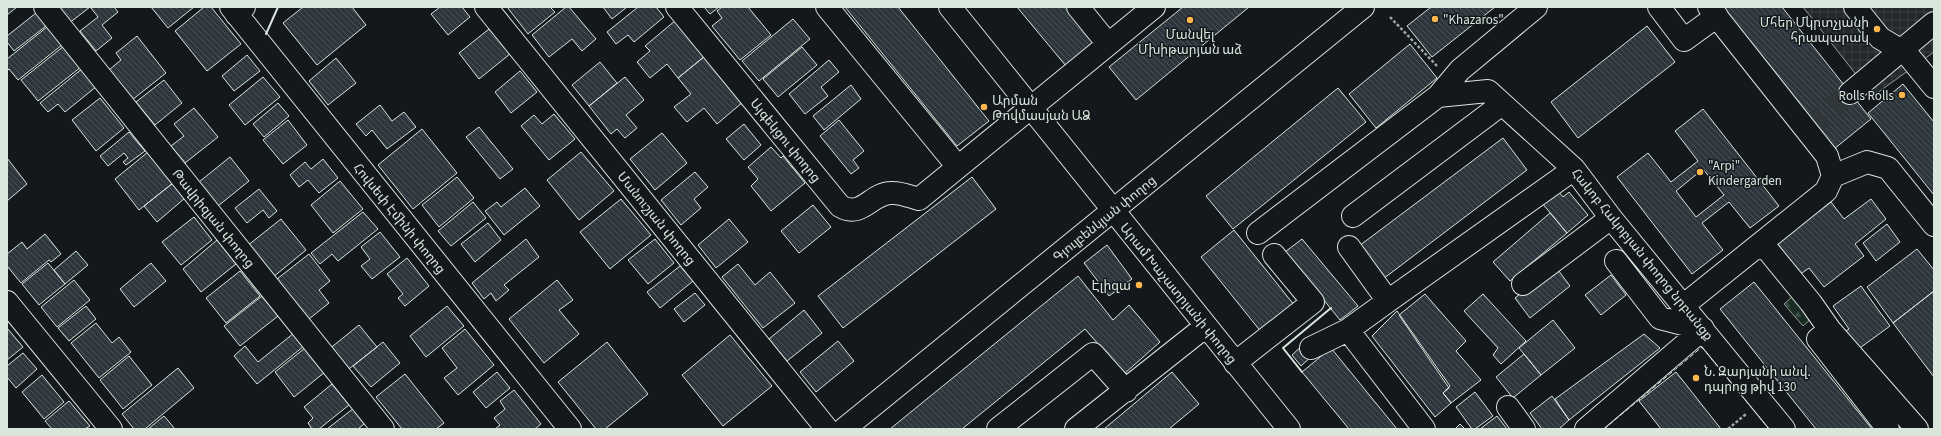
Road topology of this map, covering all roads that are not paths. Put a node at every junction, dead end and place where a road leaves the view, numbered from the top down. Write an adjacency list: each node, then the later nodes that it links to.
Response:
1 (45, 7): 47 (street, Թավրիզյան փողոց)
2 (486, 7): 49 (street, Մանուշյան փողոց)
3 (677, 7): 22 (street, Այգեկցու փողոց)
4 (827, 7): 22 (street)
5 (950, 7): 21 (street, Արամ Խաչատրյանի փողոց)
6 (1078, 7): 15 (street)
7 (1154, 7): 15 (street)
8 (1363, 7): 25 (street, Գյուլբենկյան փողոց)
9 (1536, 7): 19 (street)
10 (1659, 7): 13 (street)
11 (1856, 7): 16 (street)
12 (237, 9): 48 (street, Հովսեփ Էմինի փողոց)
13 (1713, 12): 24 (street)
14 (1934, 23): 16 (street)
15 (1108, 44): 21 (street)
16 (1900, 51): 17 (street); 18 (street)
17 (1934, 87)
18 (1850, 93)
19 (1438, 96): 20 (street); 29 (street)
20 (1495, 97): 23 (street, Հակոբ Հակոբյան փողոց նրբանցք); 26 (street)
21 (1031, 108): 22 (street); 25 (street, Արամ Խաչատրյանի փողոց)
22 (958, 167)
23 (1574, 169): 27 (street, Հակոբ Հակոբյան փողոց նրբանցք); 35 (street)
24 (1833, 176): 28 (street); 30 (street)
25 (1113, 211): 38 (street, Արամ Խաչատրյանի փողոց); 50 (street, Գյուլբենկյան փողոց)
26 (1353, 216)
27 (1611, 218): 34 (street); 37 (street, Հակոբ Հակոբյան փողոց նրբանցք)
28 (1934, 225)
29 (1258, 233)
30 (1762, 243): 37 (street); 41 (street)
31 (1349, 247): 35 (street)
32 (1274, 255): 43 (street)
33 (1616, 261): 39 (street)
34 (1523, 284)
35 (1388, 300): 40 (street)
36 (7, 302): 46 (street)
37 (1684, 305): 39 (street, Հակոբ Հակոբյան փողոց նրբանցք)
38 (1206, 326): 43 (street, Արամ Խաչատրյանի փողոց); 44 (street)
39 (1703, 329): 56 (street); 57 (street, Հակոբ Հակոբյան փողոց նրբանցք)
40 (1348, 330): 42 (street); 54 (street)
41 (1837, 330): 58 (street); 59 (street)
42 (1311, 348)
43 (1235, 362): 53 (street, Արամ Խաչատրյանի փողոց)
44 (1126, 391): 51 (street); 52 (street)
45 (1508, 408): 55 (street)
46 (111, 429)
47 (384, 429)
48 (570, 429)
49 (827, 429)
50 (844, 429)
51 (998, 429)
52 (1076, 429)
53 (1289, 429)
54 (1424, 429)
55 (1524, 429)
56 (1586, 429)
57 (1784, 429)
58 (1888, 429)
59 (1917, 429)

